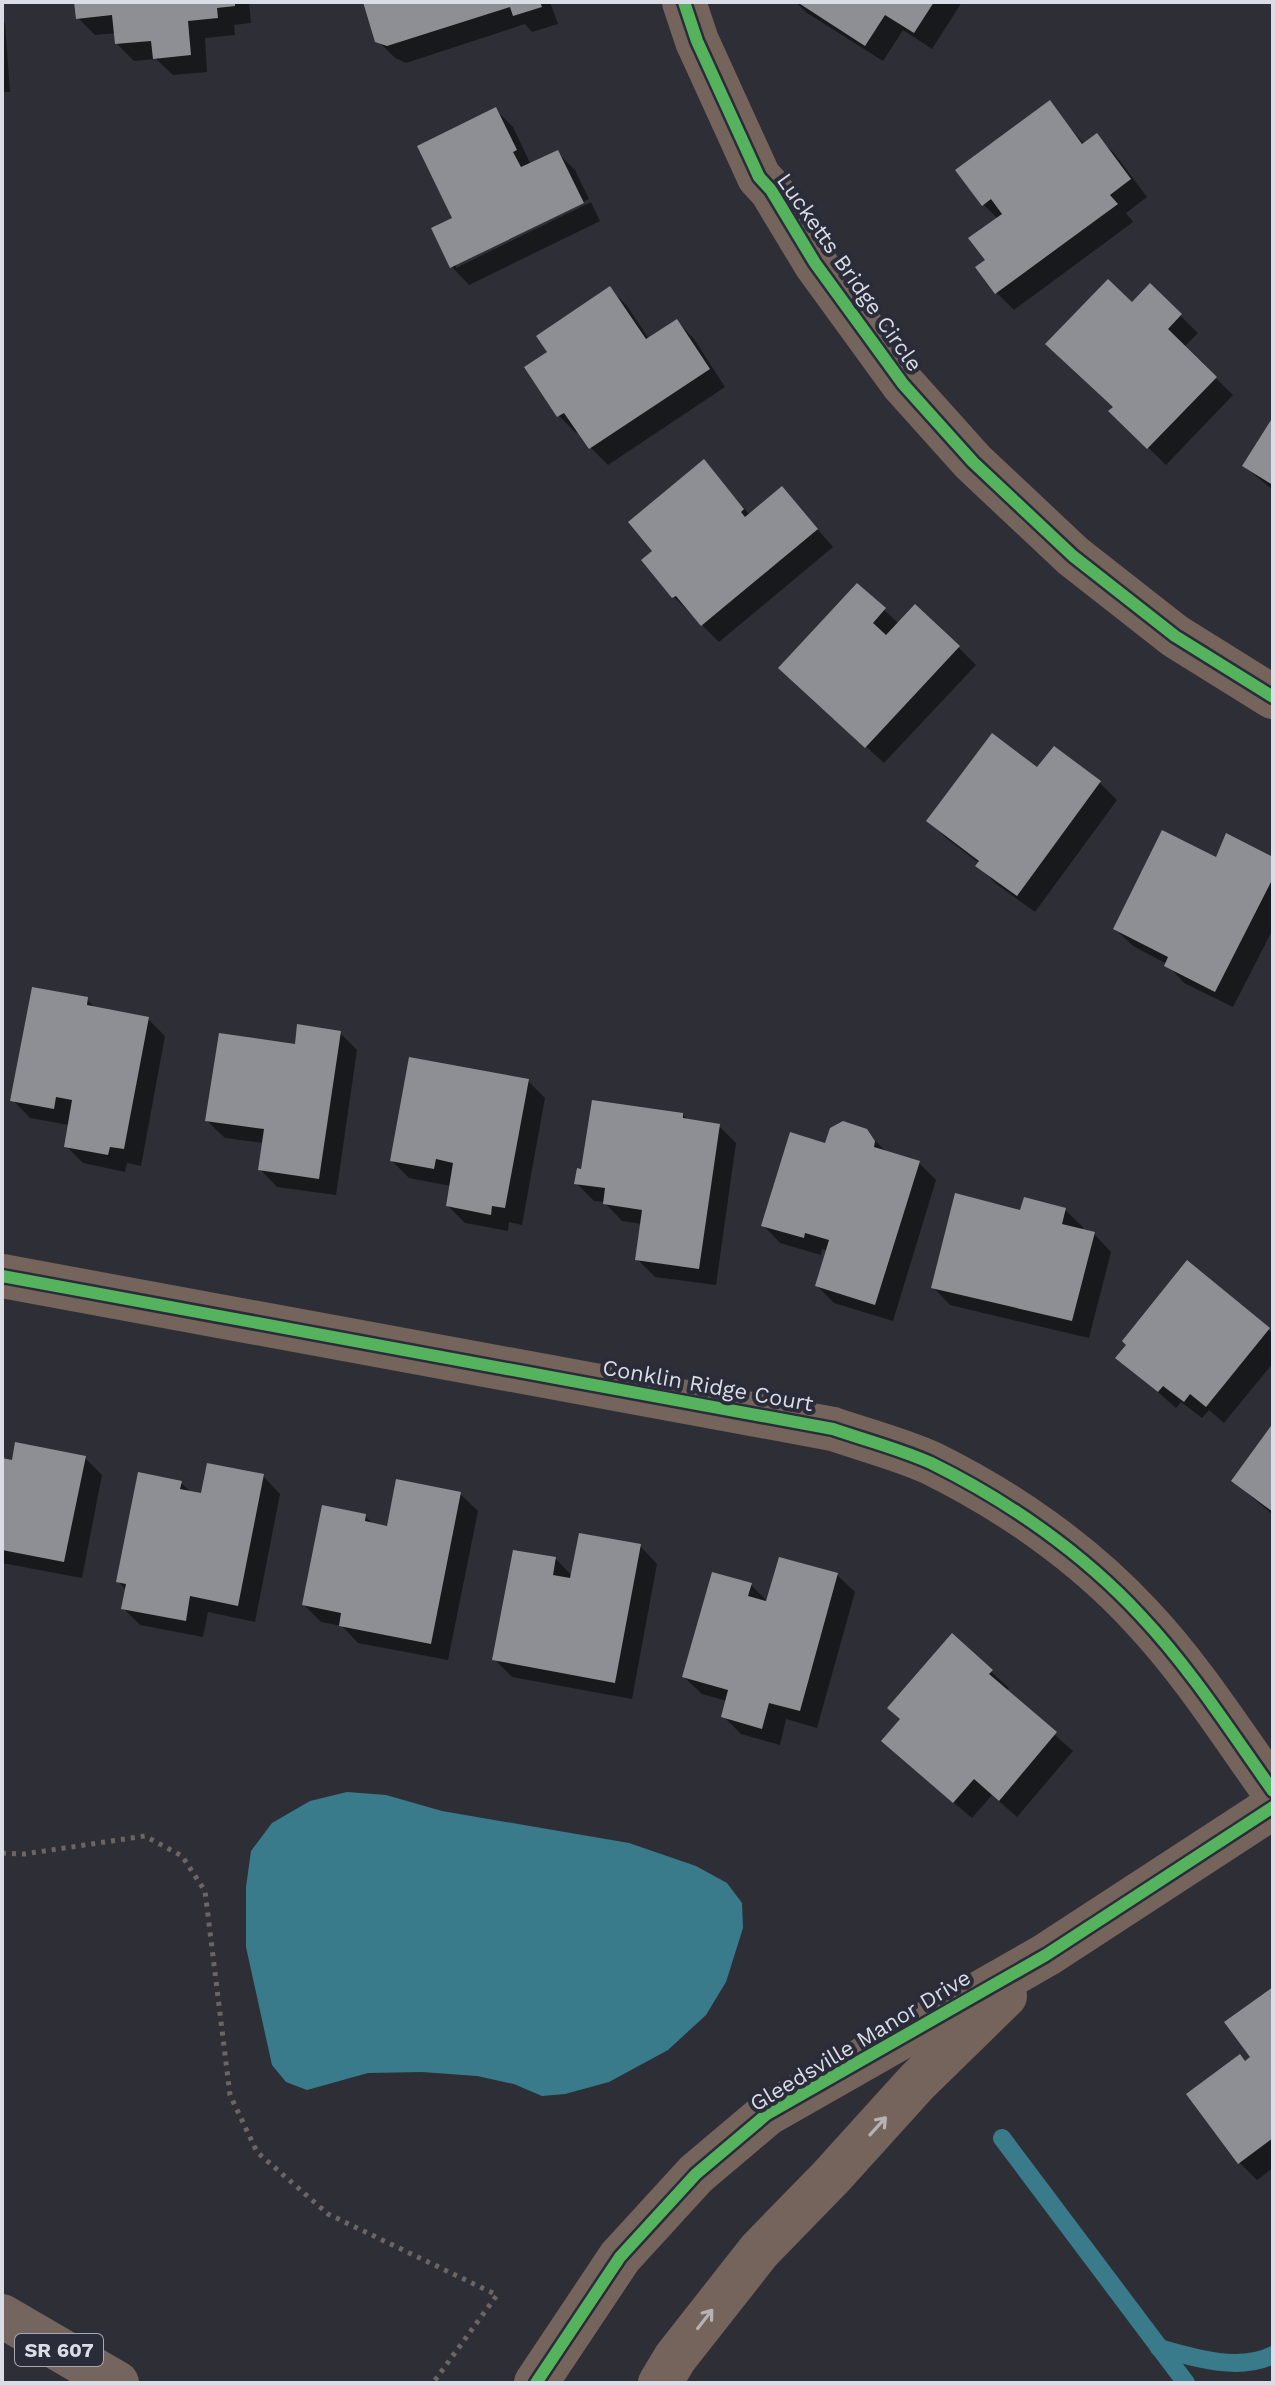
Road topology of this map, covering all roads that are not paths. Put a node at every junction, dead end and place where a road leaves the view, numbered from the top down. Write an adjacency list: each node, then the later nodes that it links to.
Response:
1 (684, 2): 2 (street, Lucketts Bridge Circle)
2 (1273, 697)
3 (2, 1276): 4 (street, Conklin Ridge Court)
4 (1273, 1791)
5 (1273, 1807): 6 (street, Gleedsville Manor Drive)
6 (1046, 1955): 9 (street, Gleedsville Manor Drive); 10 (street, Gleedsville Manor Drive, one-way to 6)
7 (2, 2316): 8 (main road, SR 607)
8 (117, 2383)
9 (536, 2383)
10 (660, 2383)

